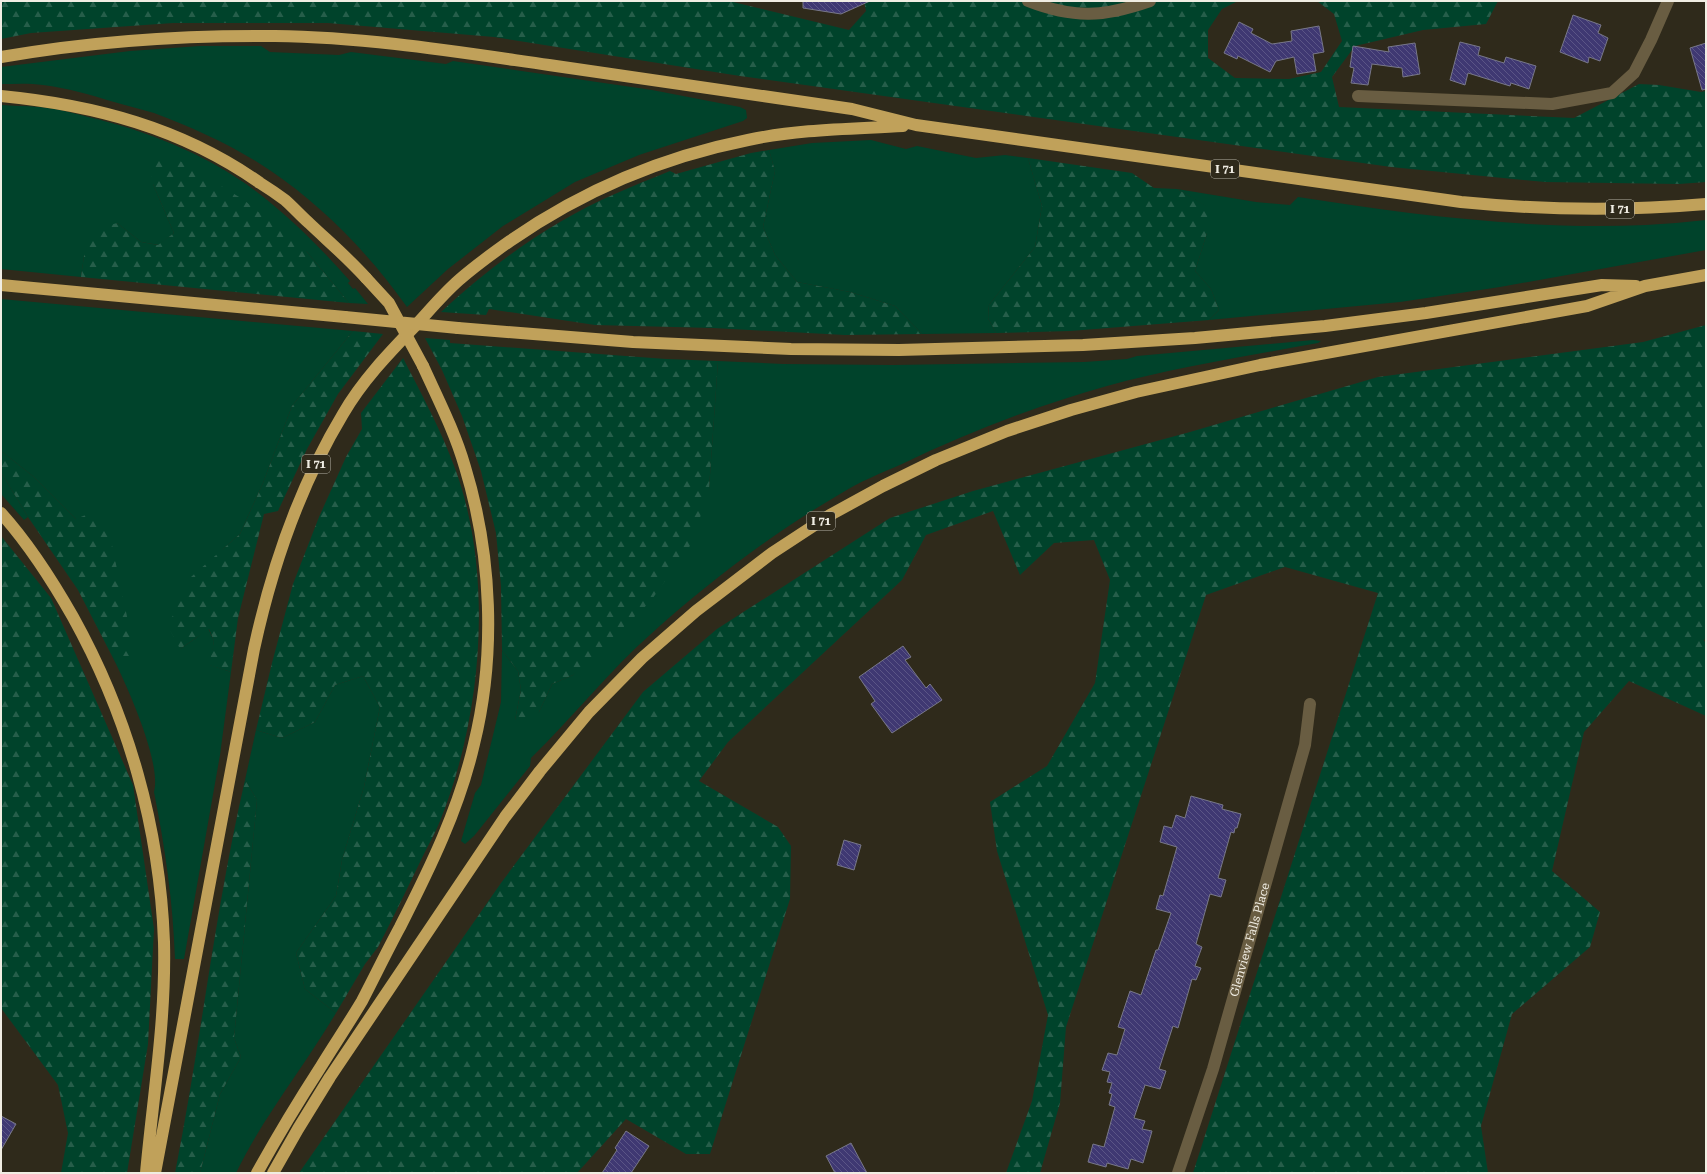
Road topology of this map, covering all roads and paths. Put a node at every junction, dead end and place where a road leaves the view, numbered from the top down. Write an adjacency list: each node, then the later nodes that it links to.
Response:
1 (1028, 1): 2 (street)
2 (1150, 1)
3 (1668, 1): 6 (street)
4 (1, 57): 7 (highway)
5 (1, 96): 16 (highway, bridge)
6 (1358, 96)
7 (916, 125): 8 (highway, I 71); 15 (highway, I 71)
8 (1706, 204)
9 (1706, 275): 11 (highway, I 71)
10 (1, 285): 11 (highway, bridge)
11 (1645, 286): 17 (highway, I 71)
12 (1, 513): 14 (highway)
13 (1310, 704): 18 (street, Glenview Falls Place)
14 (146, 1173)
15 (155, 1173)
16 (257, 1173)
17 (273, 1173)
18 (1178, 1173)

